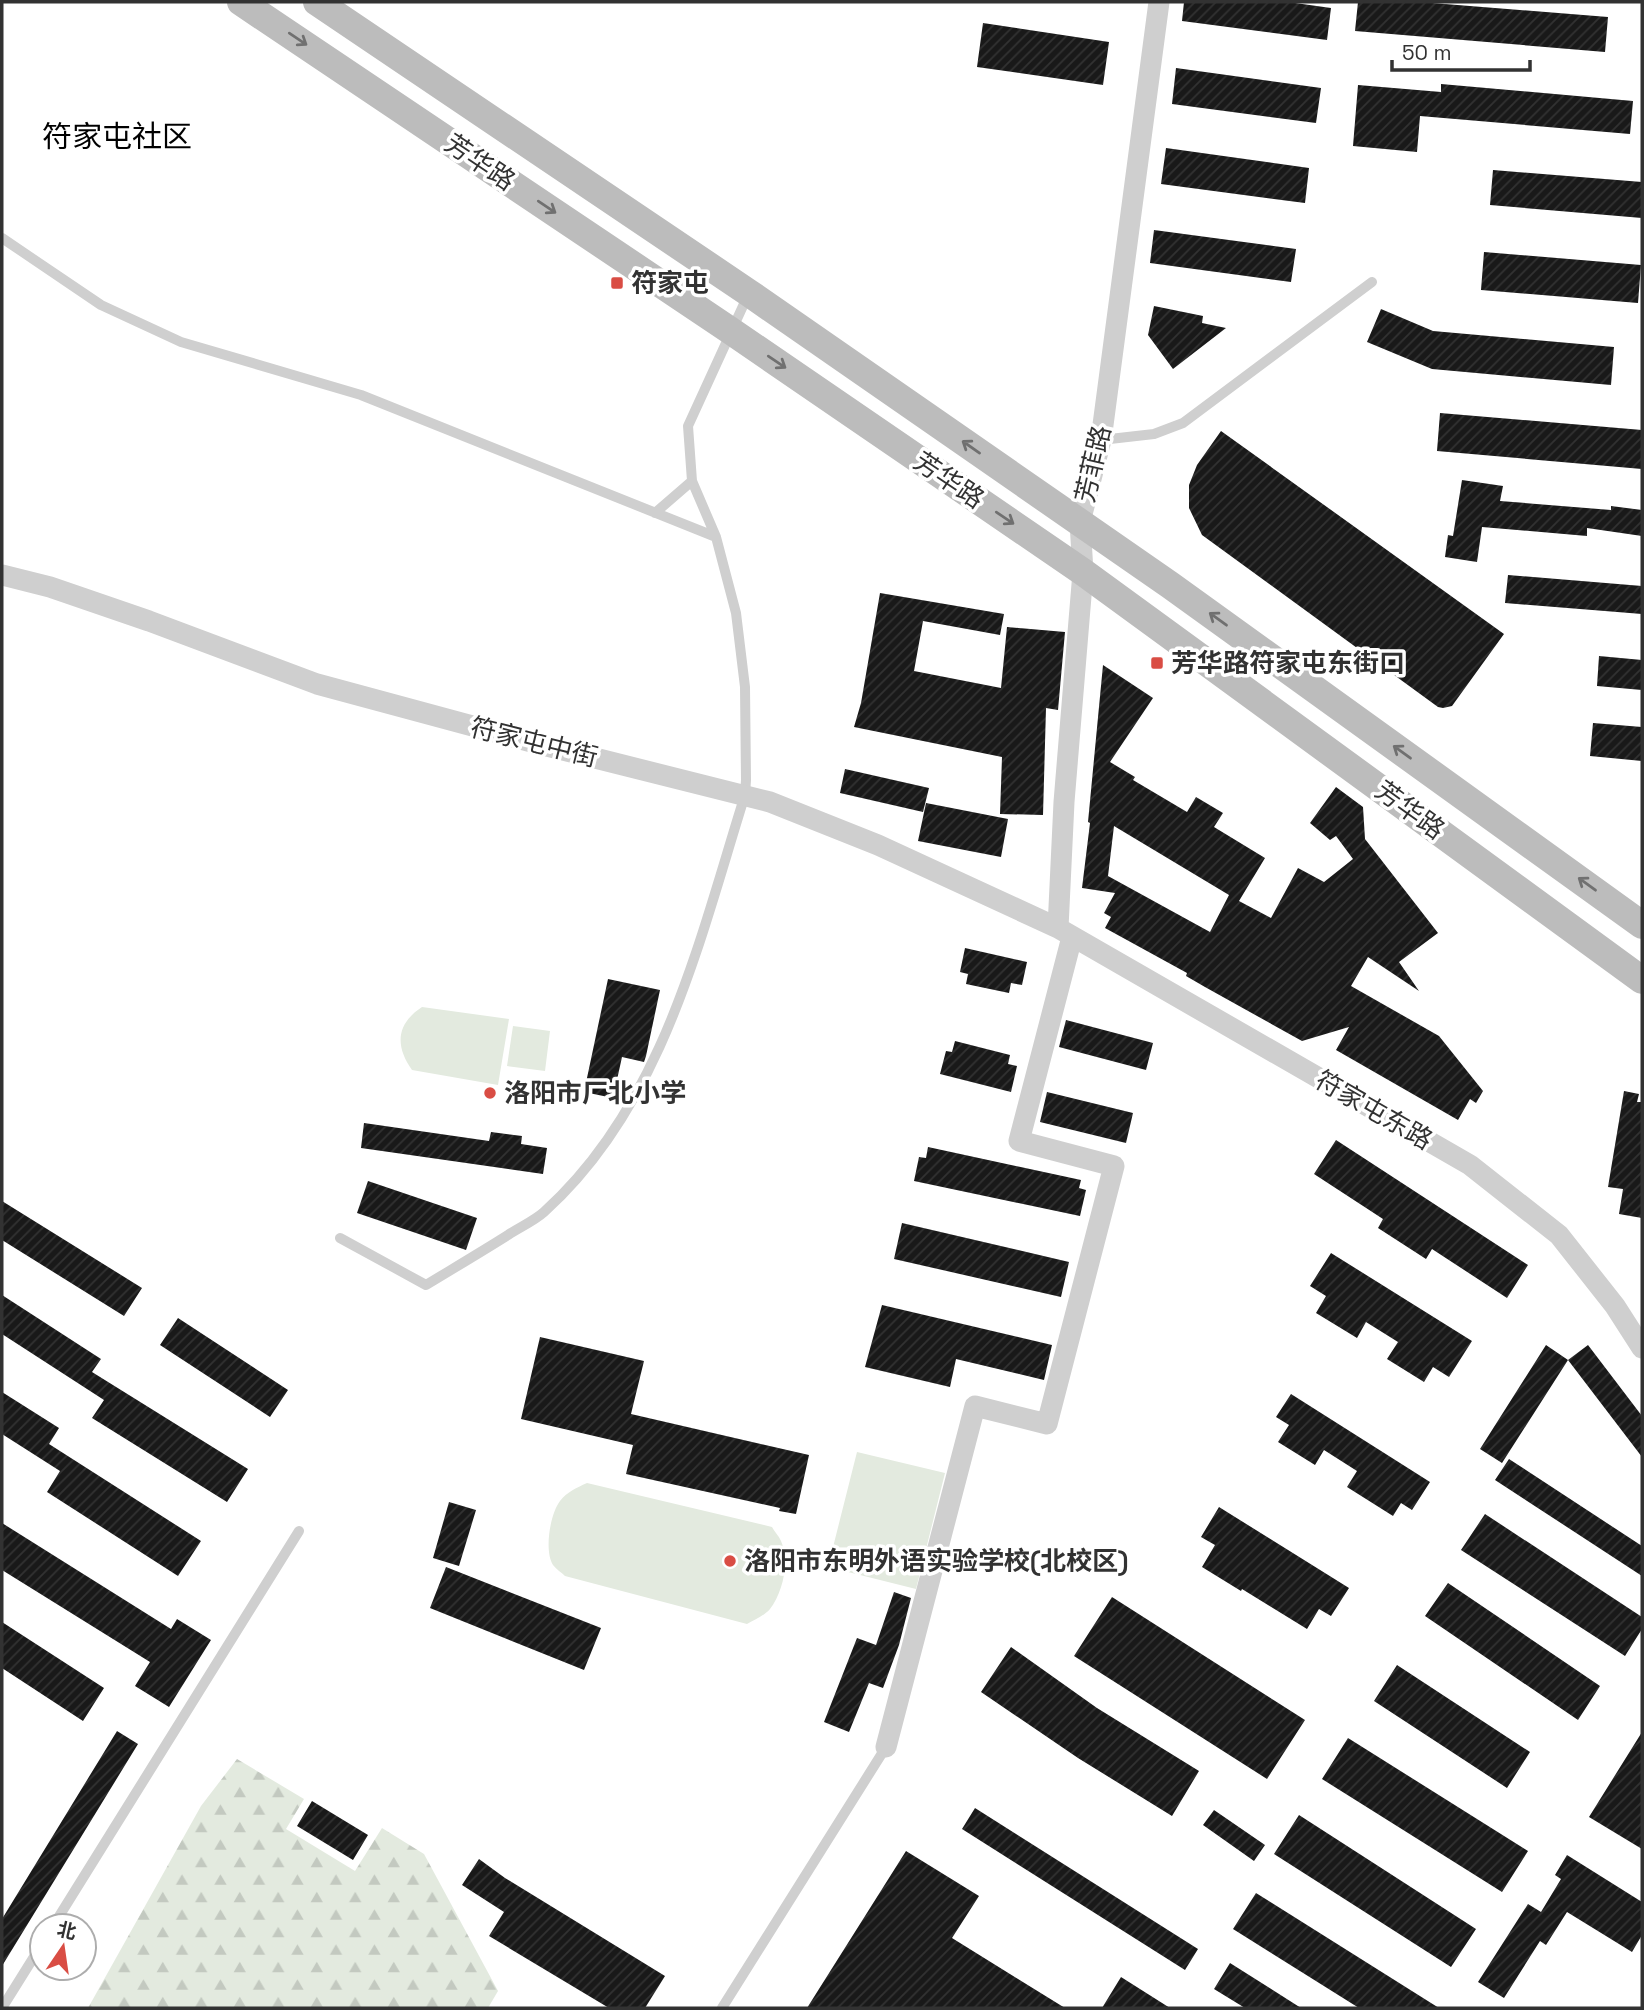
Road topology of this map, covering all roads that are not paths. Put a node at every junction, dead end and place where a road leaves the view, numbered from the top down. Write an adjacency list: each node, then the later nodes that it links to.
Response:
1 (241, 2): 7 (main road, 芳华路, one-way to 7)
2 (317, 2): 6 (main road, 芳华路)
3 (1159, 2): 8 (street, 芳菲路)
4 (2, 238): 10 (lane)
5 (1372, 282): 8 (lane)
6 (749, 293): 7 (lane); 11 (main road, 芳华路, one-way to 6)
7 (731, 331): 9 (lane); 13 (main road, 芳华路, one-way to 13)
8 (1101, 440): 11 (street, 芳菲路)
9 (692, 481): 10 (lane); 12 (lane)
10 (655, 513): 12 (lane)
11 (1080, 522): 13 (street, 芳菲路); 16 (main road, 芳华路, one-way to 11)
12 (716, 537): 15 (lane)
13 (1083, 572): 17 (street, 芳菲路); 18 (main road, 芳华路)
14 (2, 575): 15 (street, 符家屯中街)
15 (745, 795): 17 (street, 符家屯中街); 19 (lane)
16 (1642, 925)
17 (1065, 932): 20 (street, 符家屯东路); 22 (street, 芳菲路)
18 (1642, 980)
19 (340, 1238)
20 (1642, 1348)
21 (299, 1531): 23 (lane)
22 (886, 1747): 26 (lane)
23 (62, 1912)
24 (28, 1966): 25 (lane)
25 (2, 2008)
26 (722, 2008)

